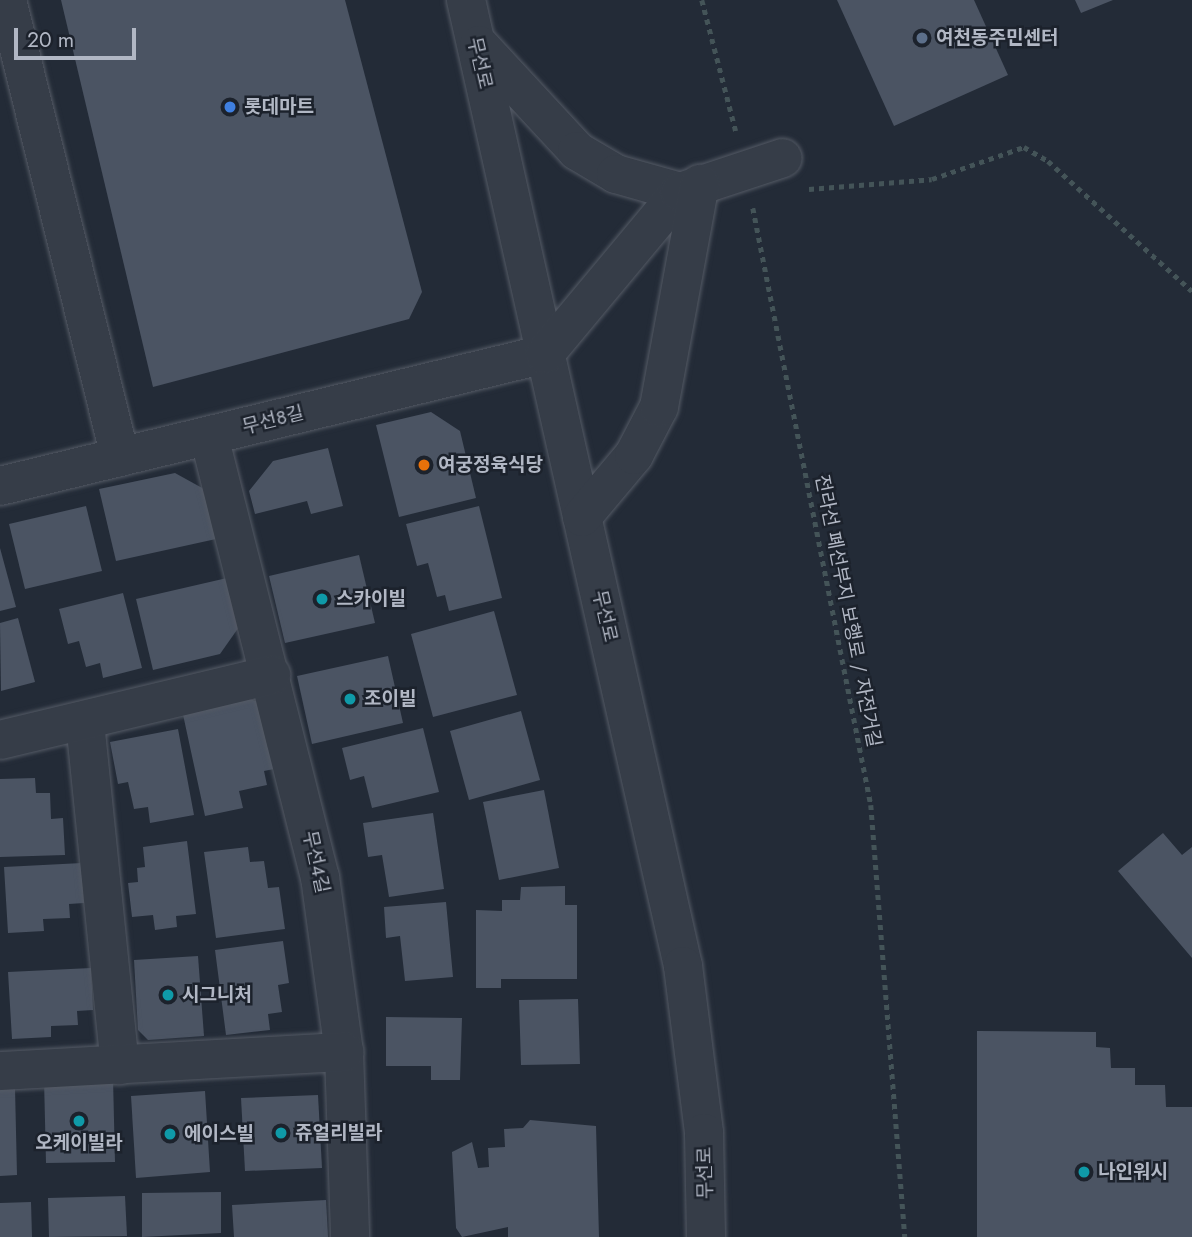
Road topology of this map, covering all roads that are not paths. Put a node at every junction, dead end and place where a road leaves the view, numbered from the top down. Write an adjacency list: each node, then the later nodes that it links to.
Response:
1 (7, 0): 4 (street)
2 (466, 0): 3 (street, 무선로)
3 (475, 40): 6 (street); 7 (street, 무선로)
4 (15, 90): 9 (street)
5 (783, 158): 6 (street)
6 (690, 188): 7 (street); 11 (street)
7 (545, 354): 8 (street, 무선8길); 11 (street, 무선로)
8 (209, 436): 9 (street, 무선8길); 12 (street, 무선4길)
9 (120, 457): 10 (street, 무선8길)
10 (0, 486)
11 (582, 517): 19 (street, 무선로)
12 (271, 675): 13 (street); 15 (street, 무선4길)
13 (85, 722): 14 (street); 16 (street)
14 (0, 740)
15 (344, 1052): 16 (street); 18 (street, 무선4길)
16 (120, 1065): 17 (street)
17 (0, 1071)
18 (350, 1237)
19 (706, 1237)

